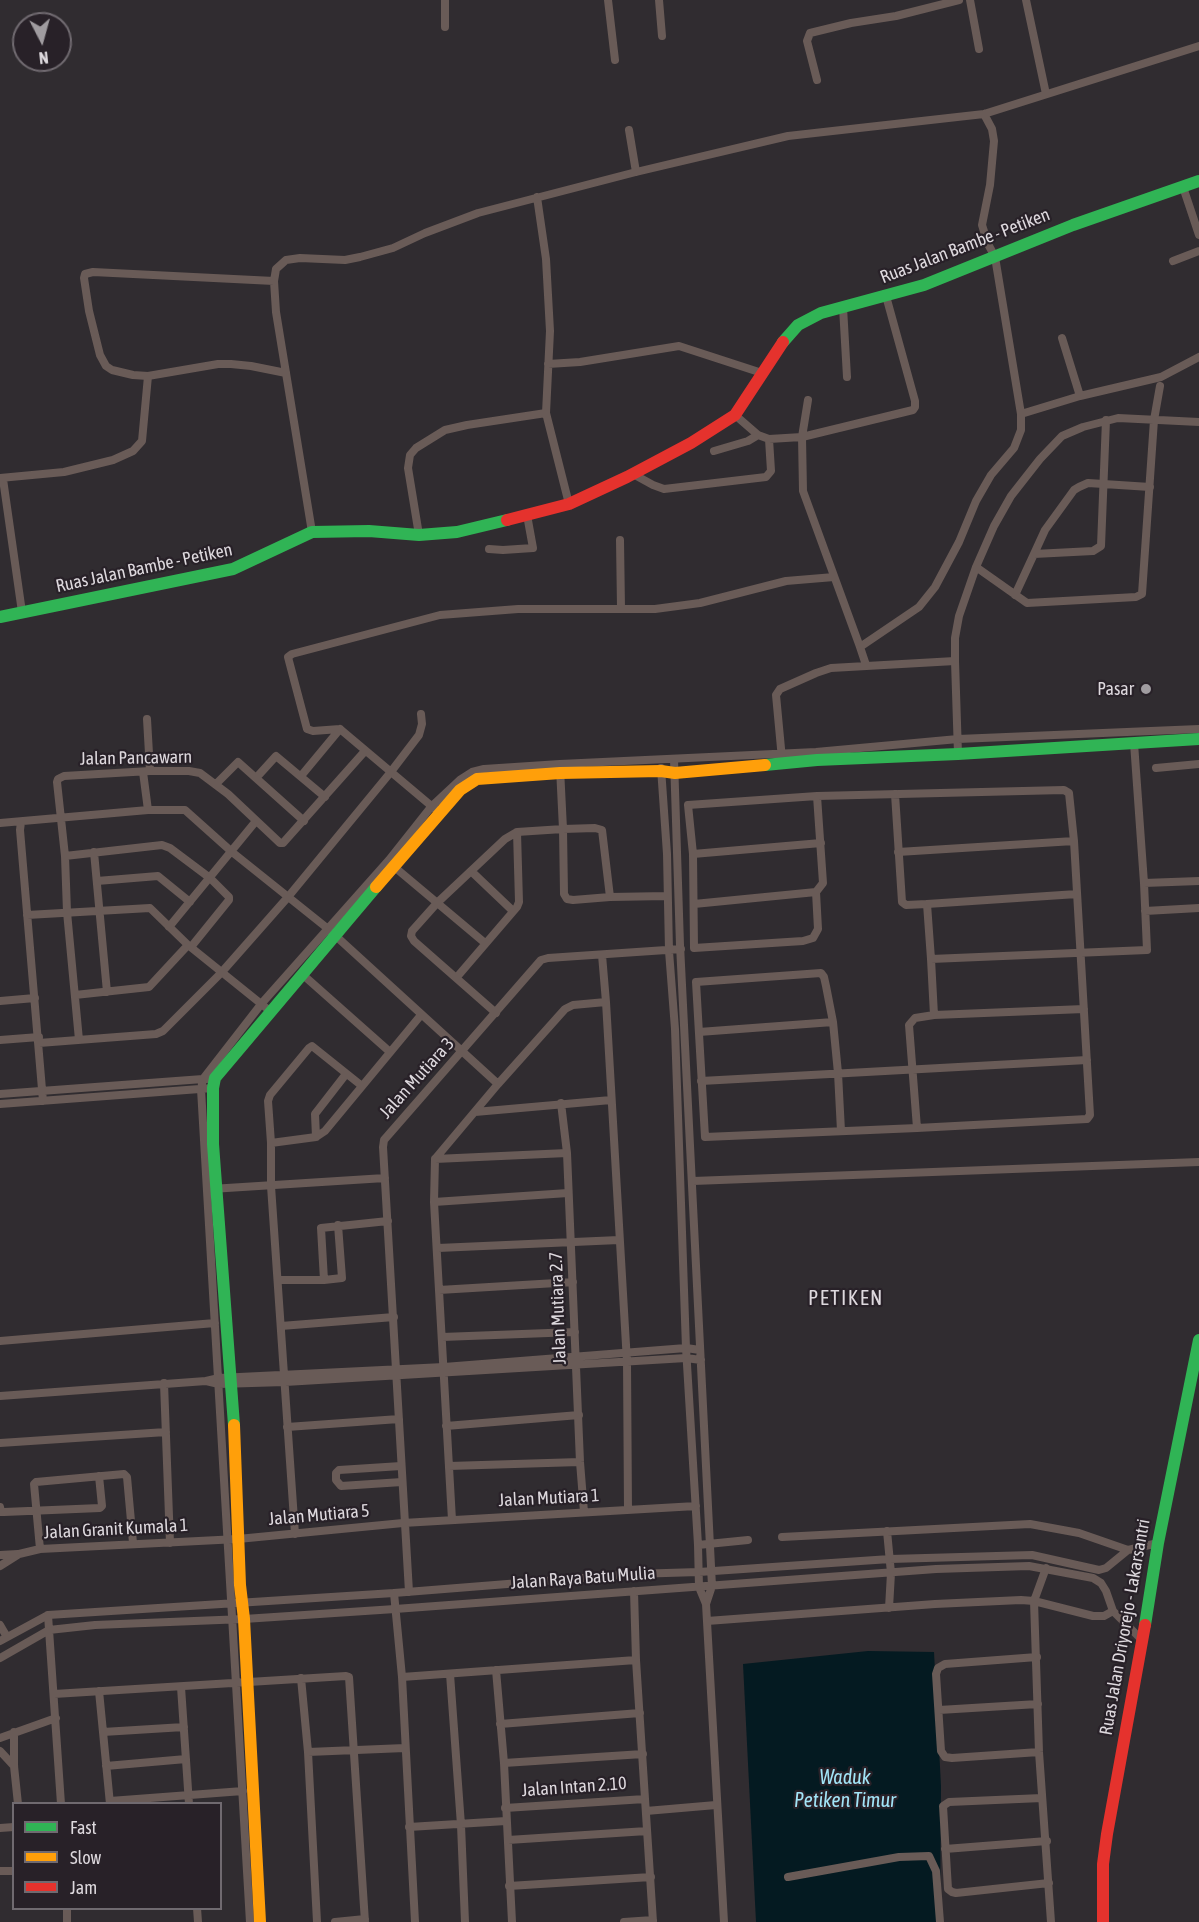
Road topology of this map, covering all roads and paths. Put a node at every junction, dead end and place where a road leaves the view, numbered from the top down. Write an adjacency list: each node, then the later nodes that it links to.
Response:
1 (445, 0): 7 (street)
2 (608, 0): 11 (street)
3 (659, 0): 8 (street)
4 (959, 0): 12 (street)
5 (970, 0): 10 (street)
6 (1026, 0): 13 (street)
7 (445, 27)
8 (662, 36)
9 (1199, 46): 13 (street)
10 (979, 49)
11 (615, 60)
12 (817, 80)
13 (1046, 94): 14 (street)
14 (984, 114): 16 (street); 22 (street)
15 (629, 130): 16 (street)
16 (636, 172): 19 (street)
17 (1199, 182): 18 (street, Ruas Jalan Bambe - Petiken)
18 (1183, 187): 20 (street); 22 (street, Ruas Jalan Bambe - Petiken)
19 (537, 197): 24 (street); 29 (street)
20 (1199, 234)
21 (1199, 251): 23 (street)
22 (995, 257): 25 (street, Ruas Jalan Bambe - Petiken); 38 (street)
23 (1173, 261)
24 (274, 281): 30 (street); 32 (street)
25 (886, 296): 26 (street, Ruas Jalan Bambe - Petiken); 44 (street)
26 (843, 307): 31 (street, Ruas Jalan Bambe - Petiken); 33 (street)
27 (1062, 338): 35 (street)
28 (1199, 357): 35 (street)
29 (548, 364): 31 (street); 37 (street)
30 (286, 373): 32 (street); 53 (street)
31 (762, 373): 39 (street, Ruas Jalan Bambe - Petiken)
32 (148, 376): 48 (street)
33 (847, 377)
34 (1160, 386): 41 (street)
35 (1080, 396): 38 (street)
36 (808, 400): 44 (street)
37 (546, 413): 51 (street); 54 (street)
38 (1021, 414): 64 (street)
39 (735, 415): 43 (street); 47 (street, Ruas Jalan Bambe - Petiken)
40 (1106, 420): 41 (street); 49 (street); 58 (street)
41 (1154, 420): 42 (street); 50 (street)
42 (1199, 422)
43 (758, 435): 45 (street); 46 (street)
44 (802, 437): 45 (street); 59 (street)
45 (769, 439): 47 (street)
46 (714, 451)
47 (633, 474): 51 (street, Ruas Jalan Bambe - Petiken)
48 (1, 479): 62 (street)
49 (1104, 484): 50 (street); 57 (street); 57 (street)
50 (1150, 487): 60 (street)
51 (569, 504): 52 (street, Ruas Jalan Bambe - Petiken)
52 (528, 515): 54 (street, Ruas Jalan Bambe - Petiken); 56 (street)
53 (312, 532): 54 (street, Ruas Jalan Bambe - Petiken); 62 (street, Ruas Jalan Bambe - Petiken)
54 (419, 535)
55 (620, 540): 61 (street)
56 (489, 549)
57 (1034, 554): 60 (street)
58 (976, 567): 60 (street); 65 (street)
59 (834, 577): 61 (street); 64 (street)
60 (1015, 595)
61 (621, 608): 69 (street)
62 (22, 612): 63 (street, Ruas Jalan Bambe - Petiken)
63 (0, 617)
64 (860, 647): 66 (street)
65 (955, 661): 66 (street); 71 (street)
66 (866, 665): 77 (street)
67 (421, 714): 84 (street)
68 (147, 719): 83 (street)
69 (340, 729): 74 (street); 86 (street)
70 (1199, 729): 71 (street)
71 (958, 739): 75 (street); 76 (street)
72 (1199, 739): 73 (street)
73 (1134, 743): 75 (street); 113 (street)
74 (365, 751): 84 (street); 91 (street, Jalan Pancawarn)
75 (958, 754): 76 (street)
76 (817, 756): 77 (street)
77 (782, 758): 78 (street); 85 (street)
78 (674, 759): 80 (street); 85 (street)
79 (1199, 764): 81 (street)
80 (661, 765): 82 (street); 85 (street); 116 (street)
81 (1156, 768)
82 (560, 769): 93 (street); 99 (street)
83 (147, 771): 88 (street, Jalan Pancawarn); 92 (street); 94 (street, Jalan Pancawarn)
84 (390, 773): 93 (street); 117 (street)
85 (675, 773): 133 (street)
86 (301, 776): 87 (street); 91 (street)
87 (255, 778): 88 (street); 96 (street)
88 (216, 784): 95 (street, Jalan Pancawarn)
89 (895, 794): 90 (street); 101 (street); 105 (street)
90 (817, 796): 102 (street); 106 (street)
91 (325, 797): 96 (street, Jalan Pancawarn)
92 (148, 810): 94 (street); 104 (street)
93 (436, 810): 108 (street)
94 (61, 817): 97 (street); 107 (street)
95 (256, 821): 96 (street, Jalan Pancawarn); 104 (street)
96 (304, 821)
97 (21, 822): 98 (street); 128 (street)
98 (0, 823)
99 (563, 829): 100 (street); 118 (street); 118 (street)
100 (517, 832): 109 (street); 125 (street)
101 (1074, 841): 105 (street); 115 (street)
102 (821, 843): 106 (street); 114 (street)
103 (94, 852): 107 (street); 110 (street); 111 (street)
104 (232, 852): 110 (street); 117 (street)
105 (898, 852): 122 (street)
106 (693, 854): 121 (street)
107 (65, 856): 127 (street)
108 (392, 864): 120 (street); 130 (street)
109 (471, 871): 120 (street); 125 (street)
110 (210, 878): 119 (street); 132 (street)
111 (96, 880): 119 (street); 124 (street)
112 (1199, 881): 113 (street)
113 (1144, 883): 126 (street)
114 (816, 892): 121 (street); 121 (street)
115 (1077, 894): 122 (street); 135 (street)
116 (667, 896): 118 (street); 134 (street)
117 (288, 897): 130 (street); 138 (street)
118 (610, 897)
119 (190, 902): 129 (street)
120 (437, 903): 131 (street); 140 (street)
121 (693, 904)
122 (927, 904): 137 (street)
123 (1199, 908): 126 (street)
124 (99, 910): 127 (street); 129 (street); 141 (street)
125 (513, 911): 131 (street)
126 (1145, 911): 135 (street)
127 (66, 912): 128 (street); 142 (street)
128 (27, 915): 143 (street)
129 (169, 927): 132 (street)
130 (331, 931): 139 (street); 146 (street); 149 (street)
131 (485, 944): 140 (street)
132 (189, 946): 138 (street); 141 (street)
133 (681, 949): 134 (street, Jalan Mutiara 3); 181 (street)
134 (669, 951): 136 (street, Jalan Mutiara 3); 203 (street)
135 (1081, 954): 137 (street); 147 (street)
136 (602, 955): 145 (street); 148 (street, Jalan Mutiara 3)
137 (931, 959): 150 (street)
138 (221, 973): 146 (street); 155 (street)
139 (302, 974): 146 (street); 156 (street)
140 (456, 977): 148 (street)
141 (107, 992): 142 (street)
142 (75, 995): 155 (street)
143 (35, 998): 144 (street); 154 (street)
144 (0, 1001)
145 (606, 1002): 164 (street); 168 (street)
146 (266, 1007): 163 (street)
147 (1084, 1009): 150 (street); 158 (street)
148 (496, 1013): 157 (street, Jalan Mutiara 3)
149 (421, 1015): 156 (street); 157 (street)
150 (934, 1015): 159 (street)
151 (833, 1022): 152 (street); 152 (street); 160 (street)
152 (699, 1032): 162 (street)
153 (0, 1040): 154 (street)
154 (39, 1040): 155 (street); 166 (street)
155 (79, 1040)
156 (390, 1052): 165 (street)
157 (463, 1052): 164 (street); 180 (street, Jalan Mutiara 3)
158 (1087, 1060): 159 (street); 173 (street)
159 (914, 1069): 160 (street); 173 (street)
160 (838, 1073): 162 (street); 174 (street)
161 (346, 1074): 165 (street); 175 (street); 176 (street)
162 (701, 1081): 174 (street)
163 (208, 1084): 166 (street); 169 (street); 183 (street)
164 (498, 1084): 172 (street)
165 (362, 1086): 175 (street)
166 (42, 1090): 167 (street); 169 (street)
167 (0, 1094)
168 (611, 1100): 170 (street); 188 (street)
169 (43, 1101): 171 (street)
170 (561, 1103): 172 (street); 177 (street, Jalan Mutiara 2.7)
171 (0, 1104)
172 (475, 1112): 178 (street)
173 (917, 1128): 174 (street)
174 (841, 1131)
175 (316, 1137): 176 (street)
176 (271, 1143): 182 (street)
177 (567, 1154): 178 (street); 184 (street, Jalan Mutiara 2.7)
178 (435, 1159): 185 (street)
179 (1199, 1162): 181 (street)
180 (385, 1178): 182 (street); 186 (street, Jalan Mutiara 3)
181 (693, 1181): 202 (street)
182 (271, 1186): 183 (street); 191 (street)
183 (212, 1189): 196 (street); 210 (street)
184 (568, 1193): 185 (street); 189 (street, Jalan Mutiara 2.7)
185 (434, 1202): 190 (street)
186 (388, 1221): 187 (street); 195 (street, Jalan Mutiara 3)
187 (338, 1225): 192 (street); 192 (street)
188 (619, 1240): 189 (street); 204 (street)
189 (572, 1242): 190 (street); 193 (street, Jalan Mutiara 2.7)
190 (438, 1248): 194 (street)
191 (278, 1280): 192 (street); 197 (street)
192 (324, 1280)
193 (573, 1282): 194 (street); 198 (street, Jalan Mutiara 2.7)
194 (440, 1290): 199 (street)
195 (394, 1317): 197 (street); 208 (street, Jalan Mutiara 3)
196 (215, 1323): 201 (street); 210 (street)
197 (281, 1326): 209 (street)
198 (575, 1332): 199 (street); 205 (street, Jalan Mutiara 2.7)
199 (442, 1337): 207 (street)
200 (1199, 1340): 238 (street, Ruas Jalan Driyorejo - Lakarsantri)
201 (0, 1341)
202 (700, 1350): 203 (street); 206 (street)
203 (686, 1353): 204 (street); 206 (street); 224 (street)
204 (627, 1357): 205 (street); 226 (street)
205 (577, 1360): 207 (street); 213 (street, Jalan Mutiara 2.7)
206 (701, 1360): 239 (street)
207 (444, 1370): 208 (street); 215 (street)
208 (396, 1372): 209 (street); 214 (street, Jalan Mutiara 3)
209 (285, 1379): 210 (street); 216 (street)
210 (225, 1381): 211 (street); 234 (street)
211 (164, 1383): 212 (street); 217 (street)
212 (0, 1396)
213 (579, 1415): 215 (street); 219 (street, Jalan Mutiara 2.7)
214 (399, 1419): 216 (street); 220 (street, Jalan Mutiara 3)
215 (446, 1426): 221 (street)
216 (287, 1427): 232 (street)
217 (166, 1432): 218 (street); 237 (street)
218 (0, 1443)
219 (580, 1462): 221 (street); 228 (street, Jalan Mutiara 2.7)
220 (401, 1466): 223 (street, Jalan Mutiara 3); 223 (street)
221 (449, 1466): 229 (street)
222 (99, 1476): 227 (street); 227 (street); 236 (street)
223 (402, 1482): 230 (street, Jalan Mutiara 3)
224 (696, 1506): 226 (street, Jalan Mutiara 1); 240 (street)
225 (0, 1507): 227 (street)
226 (628, 1510): 228 (street, Jalan Mutiara 1)
227 (37, 1511): 241 (street)
228 (584, 1512): 229 (street, Jalan Mutiara 1)
229 (452, 1520): 230 (street, Jalan Mutiara 1)
230 (403, 1523): 232 (street, Jalan Mutiara 5); 254 (street, Jalan Mutiara 3)
231 (887, 1531): 233 (street); 242 (street); 245 (street)
232 (295, 1534): 234 (street, Jalan Mutiara 5)
233 (782, 1537)
234 (232, 1539): 237 (street, Jalan Granit Kumala 1); 257 (street)
235 (748, 1540): 239 (street)
236 (133, 1543): 237 (street, Jalan Granit Kumala 1); 241 (street, Jalan Granit Kumala 1)
237 (170, 1543)
238 (1158, 1543): 242 (street); 268 (street, Ruas Jalan Driyorejo - Lakarsantri)
239 (710, 1544): 240 (street); 248 (street)
240 (698, 1545): 249 (street)
241 (40, 1549): 243 (street, Jalan Granit Kumala 1)
242 (1128, 1550): 245 (street)
243 (19, 1554): 244 (street); 246 (street, Jalan Granit Kumala 1)
244 (0, 1555)
245 (890, 1558): 248 (street); 250 (street)
246 (0, 1566)
247 (1046, 1568): 250 (street, Jalan Raya Batu Mulia); 256 (street); 261 (street, Jalan Raya Batu Mulia)
248 (712, 1571): 249 (street); 251 (street)
249 (699, 1572): 252 (street); 254 (street)
250 (891, 1573): 251 (street, Jalan Raya Batu Mulia); 259 (street)
251 (712, 1586): 252 (street, Jalan Raya Batu Mulia); 258 (street)
252 (699, 1587): 253 (street, Jalan Raya Batu Mulia); 258 (street)
253 (634, 1591): 260 (street, Jalan Raya Batu Mulia); 271 (street)
254 (409, 1592): 255 (street)
255 (394, 1593): 257 (street); 260 (street)
256 (1034, 1601): 259 (street); 261 (street); 269 (street)
257 (236, 1602): 262 (street); 263 (street)
258 (706, 1604): 264 (street)
259 (889, 1608): 264 (street)
260 (395, 1609): 263 (street, Jalan Raya Batu Mulia); 274 (street)
261 (1113, 1611): 268 (street, Jalan Raya Batu Mulia)
262 (48, 1616): 266 (street); 267 (street)
263 (238, 1619): 266 (street, Jalan Raya Batu Mulia); 276 (street)
264 (707, 1621): 306 (street)
265 (0, 1625): 267 (street)
266 (49, 1630): 270 (street, Jalan Raya Batu Mulia); 279 (street)
267 (4, 1639)
268 (1143, 1641): 333 (street, Ruas Jalan Driyorejo - Lakarsantri)
269 (1037, 1657): 280 (street); 281 (street)
270 (0, 1658)
271 (636, 1660): 272 (street); 282 (street)
272 (496, 1670): 273 (street); 284 (street)
273 (450, 1674): 274 (street); 310 (street)
274 (402, 1677): 289 (street)
275 (300, 1678): 276 (street); 290 (street); 292 (street)
276 (241, 1682): 277 (street); 299 (street); 323 (street)
277 (181, 1687): 278 (street); 285 (street)
278 (99, 1691): 279 (street); 287 (street)
279 (54, 1694): 283 (street)
280 (1038, 1704): 281 (street); 293 (street)
281 (939, 1710): 293 (street)
282 (640, 1713): 284 (street); 294 (street)
283 (56, 1718): 286 (street); 304 (street)
284 (500, 1724): 296 (street)
285 (184, 1727): 287 (street); 295 (street)
286 (14, 1732): 288 (street); 297 (street)
287 (103, 1732): 298 (street)
288 (0, 1738)
289 (405, 1748): 290 (street); 311 (street)
290 (355, 1750): 292 (street); 320 (street)
291 (0, 1751): 297 (street)
292 (308, 1752): 324 (street)
293 (1039, 1752): 300 (street)
294 (643, 1754): 296 (street); 302 (street)
295 (186, 1760): 298 (street); 301 (street)
296 (504, 1763): 307 (street)
297 (14, 1766): 303 (street)
298 (106, 1766): 305 (street)
299 (243, 1791): 301 (street); 322 (street)
300 (1042, 1798): 314 (street); 315 (street)
301 (189, 1799): 305 (street)
302 (645, 1799): 307 (street, Jalan Intan 2.10); 308 (street)
303 (18, 1802)
304 (61, 1802)
305 (110, 1802)
306 (716, 1804): 308 (street); 330 (street)
307 (505, 1808): 309 (street)
308 (646, 1811): 312 (street)
309 (506, 1821): 310 (street); 313 (street)
310 (461, 1825): 311 (street); 327 (street)
311 (409, 1827): 326 (street)
312 (647, 1831): 313 (street); 316 (street)
313 (508, 1840): 319 (street)
314 (1047, 1841): 315 (street); 318 (street)
315 (945, 1849): 318 (street)
316 (651, 1877): 319 (street); 321 (street)
317 (788, 1877): 331 (street)
318 (1049, 1883): 332 (street)
319 (509, 1886): 328 (street)
320 (365, 1921): 325 (street)
321 (653, 1921): 329 (street)
322 (250, 1922)
323 (260, 1922)
324 (317, 1922)
325 (335, 1922)
326 (415, 1922)
327 (465, 1922)
328 (512, 1922)
329 (624, 1922)
330 (724, 1922)
331 (940, 1922)
332 (1051, 1922)
333 (1103, 1922)

